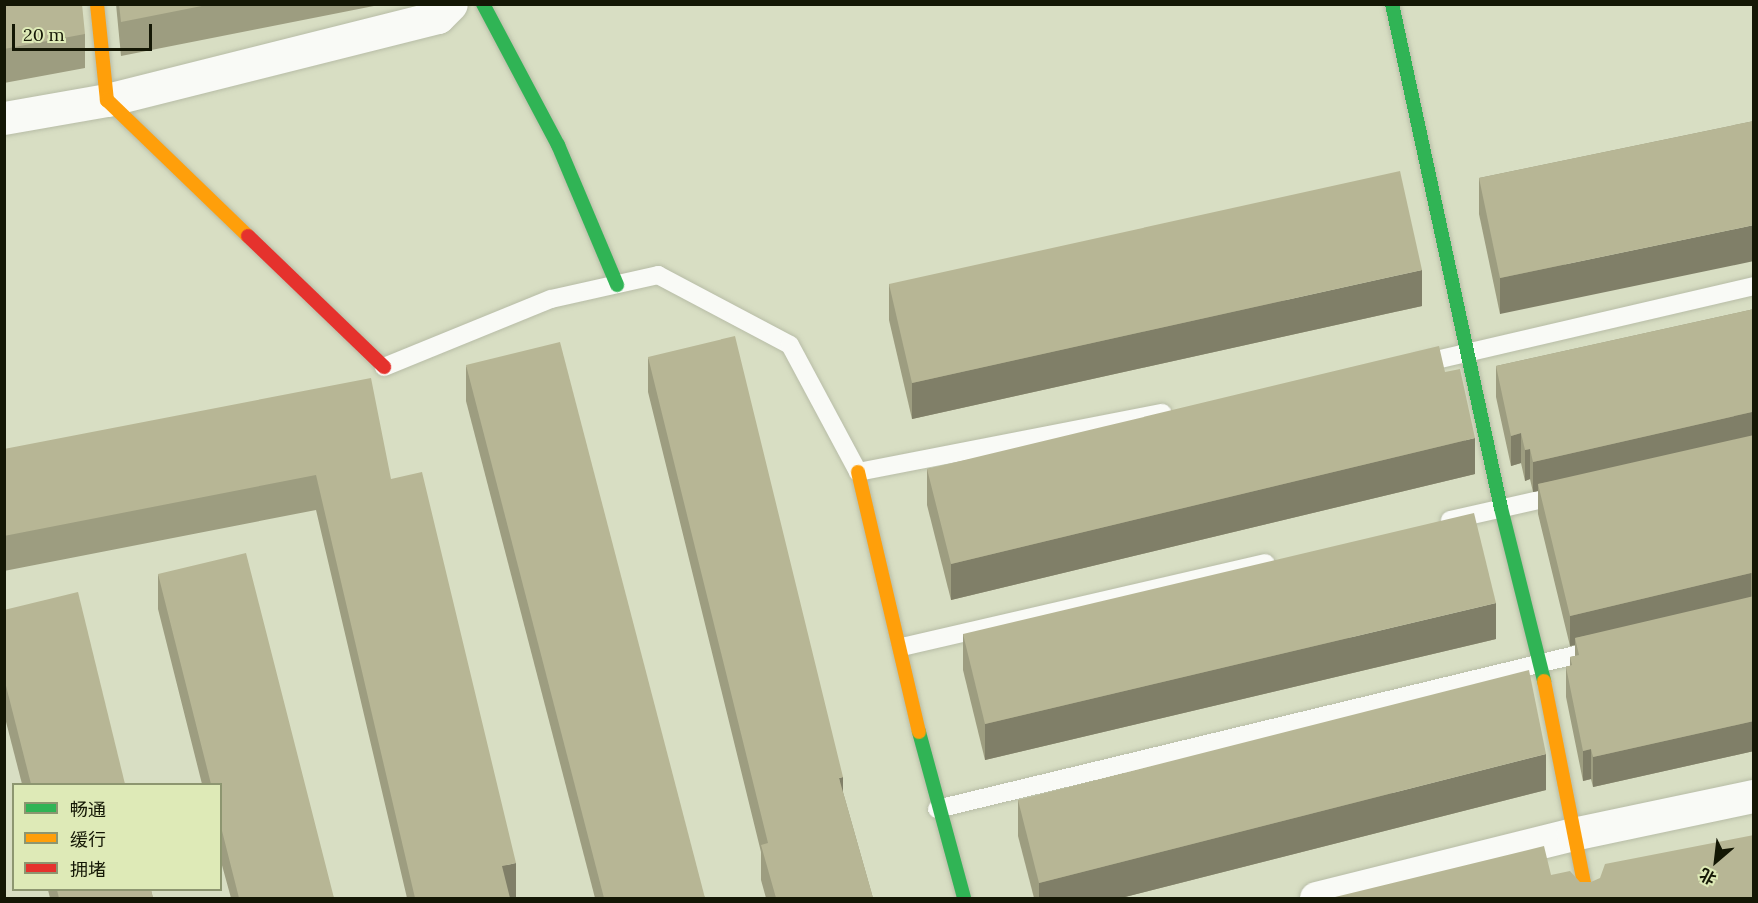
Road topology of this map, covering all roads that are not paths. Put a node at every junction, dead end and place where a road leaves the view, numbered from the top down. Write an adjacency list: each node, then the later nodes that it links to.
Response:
1 (97, 4): 5 (street)
2 (451, 4): 5 (street)
3 (483, 4): 7 (street)
4 (1392, 4): 9 (street)
5 (107, 100): 6 (street); 10 (street)
6 (4, 118)
7 (617, 285): 10 (lane); 13 (lane)
8 (1754, 286): 9 (lane)
9 (1470, 354): 11 (lane); 15 (street)
10 (384, 367)
11 (1399, 368)
12 (1176, 411): 13 (lane)
13 (858, 472): 19 (street)
14 (1582, 491): 15 (lane)
15 (1501, 508): 16 (lane); 20 (street)
16 (1432, 524)
17 (1282, 559): 19 (lane)
18 (1618, 645): 20 (lane)
19 (902, 647): 22 (street)
20 (1540, 663): 22 (lane); 23 (street)
21 (1754, 796): 23 (street)
22 (937, 809): 24 (street)
23 (1573, 834): 25 (street); 26 (street)
24 (964, 898)
25 (1316, 898)
26 (1587, 898)

